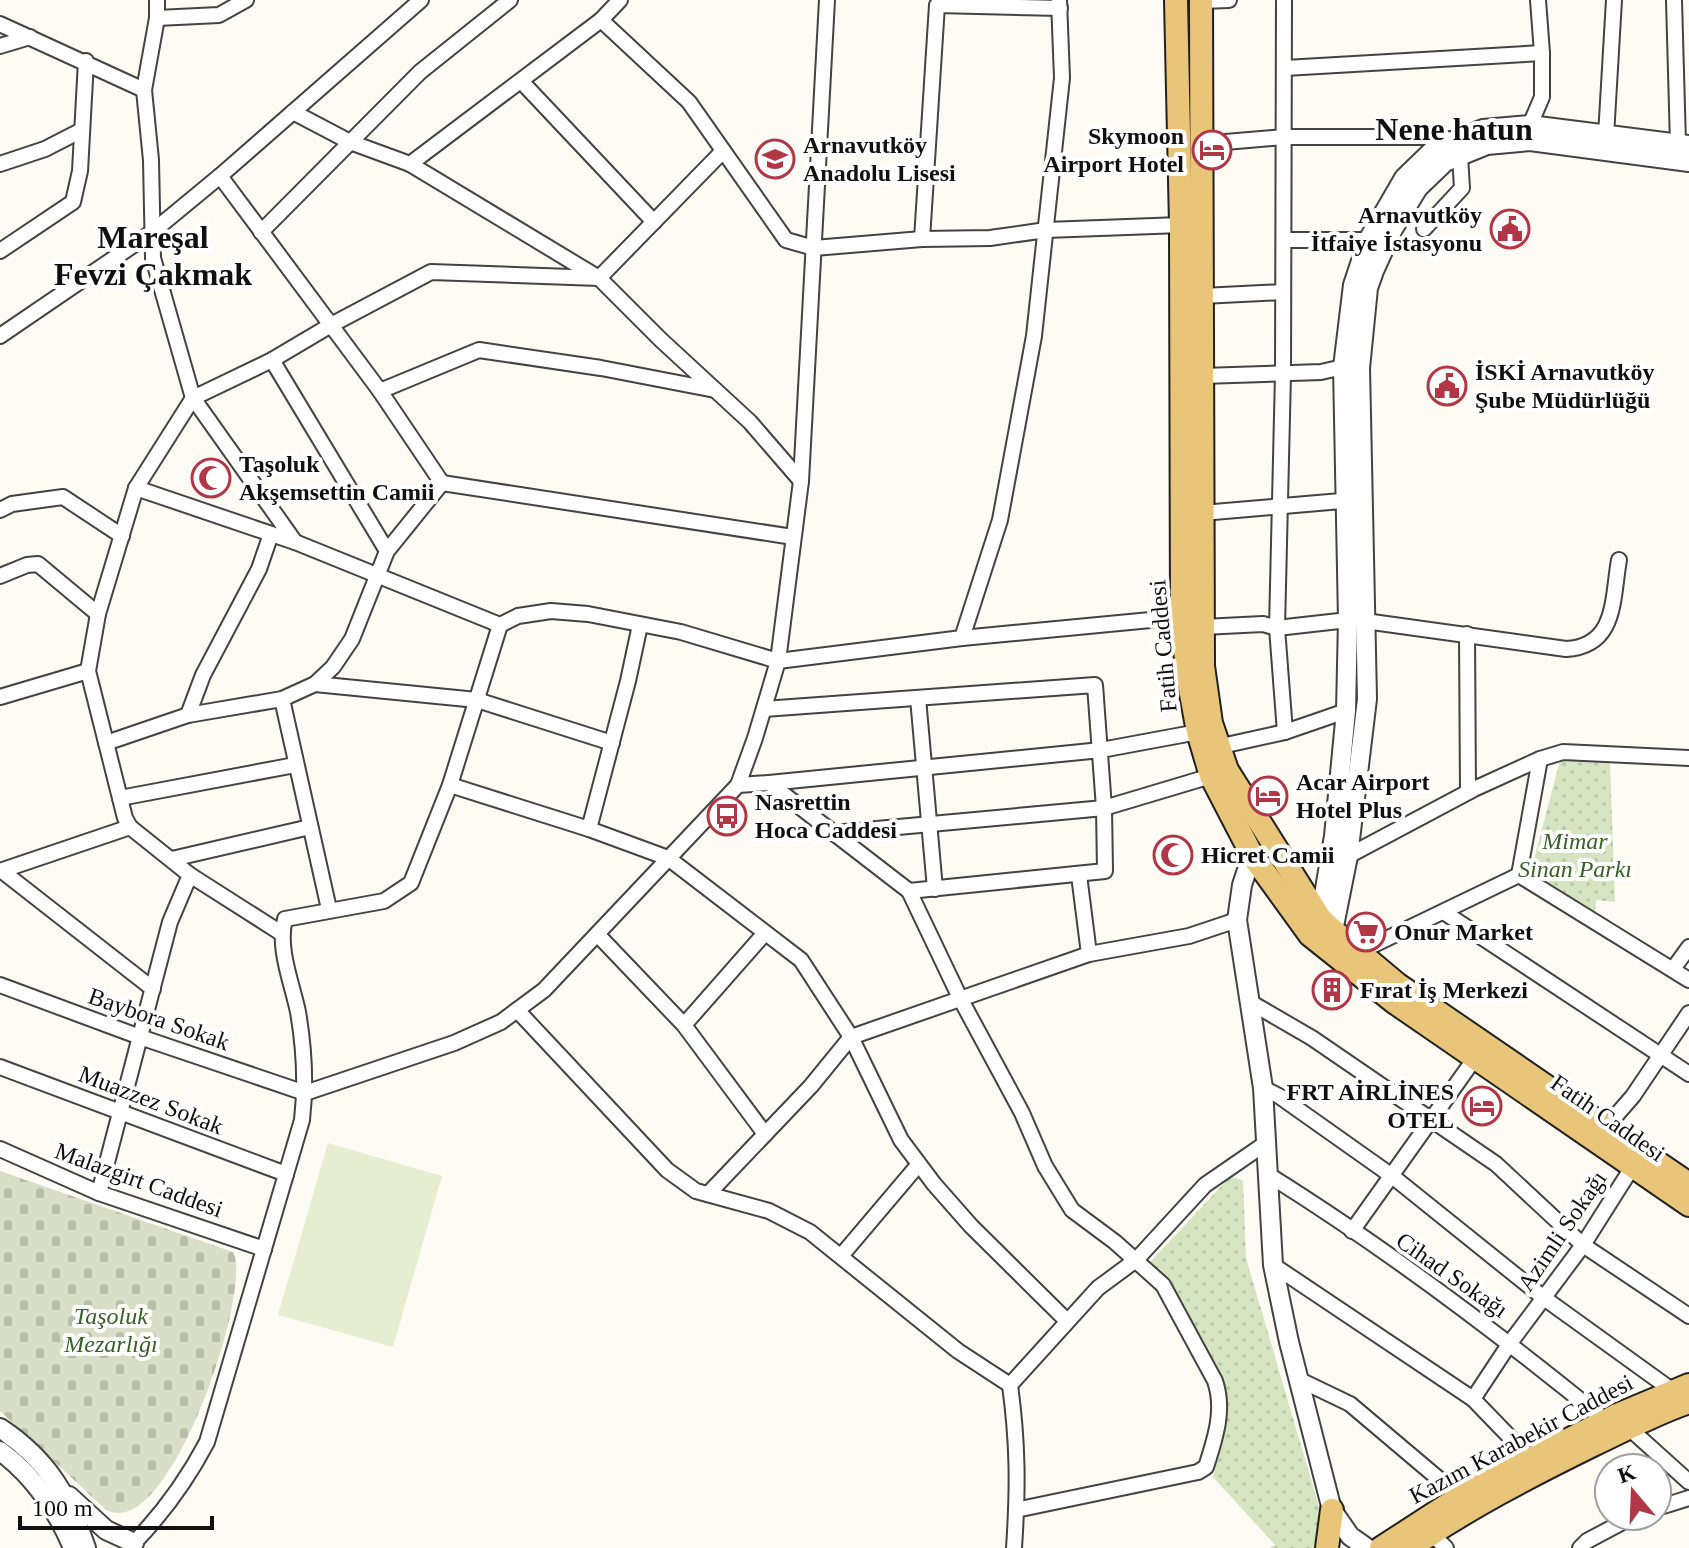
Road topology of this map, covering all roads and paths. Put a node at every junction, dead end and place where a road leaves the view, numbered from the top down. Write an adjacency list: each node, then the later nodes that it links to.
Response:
1 (157, 0): 15 (street)
2 (246, 0): 15 (street)
3 (421, 0): 25 (street)
4 (510, 0): 30 (street)
5 (620, 0): 16 (street)
6 (827, 0): 48 (street)
7 (1176, 0): 40 (main road, Fatih Caddesi)
8 (1229, 0): 13 (street)
9 (1284, 0): 22 (street)
10 (1538, 0): 20 (street)
11 (1614, 0): 28 (street)
12 (1674, 0): 32 (street)
13 (1201, 1): 31 (main road, Fatih Caddesi)
14 (1060, 4): 42 (street); 45 (street)
15 (157, 18): 24 (street)
16 (601, 20): 23 (street); 34 (street)
17 (0, 24): 18 (street)
18 (30, 37): 19 (street); 21 (street)
19 (0, 46)
20 (1542, 53): 22 (street); 26 (street)
21 (86, 61): 24 (street); 27 (street)
22 (1285, 68): 29 (street)
23 (521, 81): 37 (street); 39 (street)
24 (144, 90): 44 (street)
25 (293, 112): 30 (street); 38 (street)
26 (1530, 125): 28 (street); 33 (street)
27 (82, 130): 36 (street); 49 (street)
28 (1606, 136): 32 (street)
29 (1284, 137): 31 (street); 33 (street); 46 (street)
30 (350, 142): 37 (street); 43 (street)
31 (1202, 144): 52 (main road, Fatih Caddesi)
32 (1684, 145)
33 (1455, 148): 35 (street); 41 (street); 47 (street); 55 (street)
34 (723, 151): 39 (street); 48 (street)
35 (1689, 162)
36 (0, 164)
37 (410, 164): 50 (street)
38 (220, 176): 43 (street); 44 (street)
39 (654, 222): 50 (street)
40 (1181, 225): 42 (street); 79 (main road, Fatih Caddesi)
41 (1424, 229)
42 (1046, 230): 45 (street); 86 (street)
43 (261, 232): 53 (street)
44 (151, 233): 54 (street); 62 (street)
45 (922, 239): 48 (street)
46 (1284, 240): 47 (street); 51 (street)
47 (1368, 240): 55 (street)
48 (814, 248): 63 (street)
49 (0, 251)
50 (599, 278): 53 (street); 60 (street)
51 (1283, 292): 52 (street); 58 (street)
52 (1202, 296): 59 (main road, Fatih Caddesi)
53 (331, 325): 56 (street); 61 (street)
54 (0, 336)
55 (1353, 344): 57 (street); 66 (street)
56 (272, 360): 62 (street); 74 (street)
57 (1343, 367): 58 (street); 66 (street)
58 (1283, 374): 59 (street); 67 (street)
59 (1202, 376): 69 (main road, Fatih Caddesi)
60 (715, 390): 61 (street); 63 (street)
61 (380, 391): 64 (street)
62 (193, 398): 65 (street); 73 (street)
63 (801, 481): 72 (street)
64 (442, 483): 72 (street); 74 (street)
65 (136, 488): 70 (street); 71 (street)
66 (1354, 500): 67 (street); 80 (street)
67 (1280, 506): 69 (street); 84 (street)
68 (0, 510): 71 (street)
69 (1202, 513): 83 (main road, Fatih Caddesi)
70 (271, 534): 73 (street); 96 (street)
71 (122, 536): 78 (street)
72 (793, 537): 87 (street)
73 (295, 542): 76 (street)
74 (387, 551): 76 (street)
75 (1619, 560): 85 (street)
76 (380, 575): 81 (street); 89 (street)
77 (0, 576): 78 (street)
78 (98, 614): 88 (street)
79 (1182, 617): 86 (street); 97 (main road, Fatih Caddesi)
80 (1357, 621): 84 (street); 85 (street); 95 (street); 120 (street)
81 (500, 625): 82 (street); 93 (street)
82 (640, 625): 87 (street); 100 (street)
83 (1203, 627): 84 (street); 101 (main road, Fatih Caddesi)
84 (1277, 628): 98 (street)
85 (1467, 634): 111 (street)
86 (962, 638): 87 (street)
87 (778, 661): 94 (street)
88 (88, 671): 90 (street); 99 (street)
89 (315, 684): 92 (street); 93 (street)
90 (0, 697)
91 (918, 698): 94 (street); 102 (street); 106 (street)
92 (282, 699): 96 (street); 105 (street)
93 (477, 700): 100 (street); 109 (street)
94 (764, 709): 110 (street)
95 (1346, 711): 98 (street); 134 (street)
96 (188, 715): 99 (street)
97 (1198, 732): 102 (street); 107 (main road, Fatih Caddesi)
98 (1285, 732): 101 (street)
99 (106, 743): 112 (street)
100 (612, 743): 117 (street)
101 (1217, 747): 134 (main road, Fatih Caddesi)
102 (1101, 750): 106 (street); 113 (street)
103 (1689, 758): 104 (street)
104 (1540, 759): 111 (street); 126 (street)
105 (295, 765): 112 (street); 116 (street)
106 (924, 767): 108 (street); 114 (street)
107 (1211, 776): 113 (street); 119 (main road, Fatih Caddesi)
108 (769, 783): 110 (street); 118 (street)
109 (450, 785): 117 (street); 129 (street)
110 (738, 785): 121 (street)
111 (1468, 792): 120 (street)
112 (120, 798): 115 (street)
113 (1104, 808): 114 (street); 125 (street)
114 (929, 824): 118 (street); 127 (street)
115 (130, 827): 122 (street); 123 (street)
116 (310, 827): 122 (street); 129 (street)
117 (589, 829): 121 (street)
118 (833, 833): 128 (street)
119 (1252, 855): 131 (street); 134 (main road, Fatih Caddesi)
120 (1348, 856): 134 (street)
121 (668, 858): 133 (street); 135 (street)
122 (172, 859): 124 (street)
123 (1, 871): 142 (street)
124 (190, 875): 132 (street); 142 (street)
125 (1079, 875): 127 (street); 138 (street)
126 (1519, 875): 130 (street); 139 (street)
127 (935, 889): 128 (street)
128 (909, 891): 143 (street)
129 (329, 909): 132 (street)
130 (1445, 913): 137 (street); 150 (street)
131 (1237, 920): 138 (street); 144 (street)
132 (281, 933): 155 (street)
133 (765, 933): 147 (street); 149 (street)
134 (1322, 933): 137 (main road, Fatih Caddesi); 151 (main road, Fatih Caddesi)
135 (597, 934): 145 (street); 147 (street)
136 (1689, 947): 139 (street)
137 (1357, 953): 158 (main road, Fatih Caddesi)
138 (1089, 954): 143 (street)
139 (1673, 969): 140 (street)
140 (1689, 980)
141 (0, 985): 148 (street, Baybora Sokak)
142 (153, 989): 148 (street)
143 (960, 998): 149 (street); 175 (street)
144 (1250, 1002): 154 (street); 157 (street)
145 (517, 1010): 155 (street); 169 (street)
146 (1689, 1013): 150 (street)
147 (684, 1025): 159 (street)
148 (140, 1037): 155 (street, Baybora Sokak); 156 (street)
149 (851, 1037): 159 (street); 162 (street)
150 (1661, 1054): 153 (street); 158 (street)
151 (1475, 1058): 157 (street); 163 (main road, Fatih Caddesi)
152 (0, 1067): 156 (street, Muazzez Sokak)
153 (1689, 1074)
154 (1263, 1088): 160 (street); 166 (street)
155 (305, 1093): 164 (street)
156 (121, 1111): 164 (street, Muazzez Sokak); 168 (street)
157 (1432, 1120): 166 (street); 172 (street)
158 (1606, 1127): 167 (main road, Fatih Caddesi)
159 (765, 1134): 169 (street)
160 (1266, 1143): 165 (street); 175 (street)
161 (0, 1149): 168 (street, Malazgirt Caddesi)
162 (919, 1164): 174 (street); 179 (street)
163 (1633, 1166): 170 (main road, Fatih Caddesi); 172 (street, Azimli Sokağı)
164 (286, 1174): 173 (street)
165 (1267, 1174): 171 (street, Cihad Sokağı); 176 (street)
166 (1392, 1176): 171 (street); 177 (street)
167 (1689, 1184)
168 (99, 1193): 173 (street, Malazgirt Caddesi)
169 (708, 1194): 174 (street)
170 (1689, 1205)
171 (1352, 1231): 180 (street, Cihad Sokağı)
172 (1583, 1245): 177 (street, Azimli Sokağı); 178 (street)
173 (264, 1249): 197 (street)
174 (841, 1256): 182 (street)
175 (1136, 1260): 179 (street); 193 (street)
176 (1273, 1265): 181 (street); 184 (street)
177 (1544, 1298): 180 (street, Azimli Sokağı); 183 (street)
178 (1689, 1316)
179 (1067, 1321): 182 (street)
180 (1510, 1343): 184 (street, Azimli Sokağı); 185 (street, Cihad Sokağı)
181 (1300, 1380): 192 (street); 194 (street)
182 (1010, 1385): 193 (street)
183 (1684, 1392): 185 (main road, Kazım Karabekir Caddesi); 187 (main road, Kazım Karabekir Caddesi)
184 (1473, 1399): 189 (street)
185 (1606, 1421): 189 (main road, Kazım Karabekir Caddesi)
186 (0, 1428): 191 (street)
187 (1629, 1428): 190 (street); 196 (main road, Kazım Karabekir Caddesi)
188 (0, 1451): 198 (street)
189 (1531, 1459): 192 (main road, Kazım Karabekir Caddesi)
190 (1689, 1482)
191 (63, 1490): 197 (street); 199 (street)
192 (1459, 1496): 203 (main road, Kazım Karabekir Caddesi)
193 (1016, 1510): 200 (street)
194 (1332, 1510): 201 (main road); 202 (street)
195 (1604, 1532): 205 (street)
196 (1439, 1541): 204 (main road, Kazım Karabekir Caddesi)
197 (132, 1545)
198 (73, 1548)
199 (86, 1548)
200 (1014, 1548)
201 (1327, 1548)
202 (1367, 1548)
203 (1381, 1548)
204 (1410, 1548)
205 (1580, 1548)

